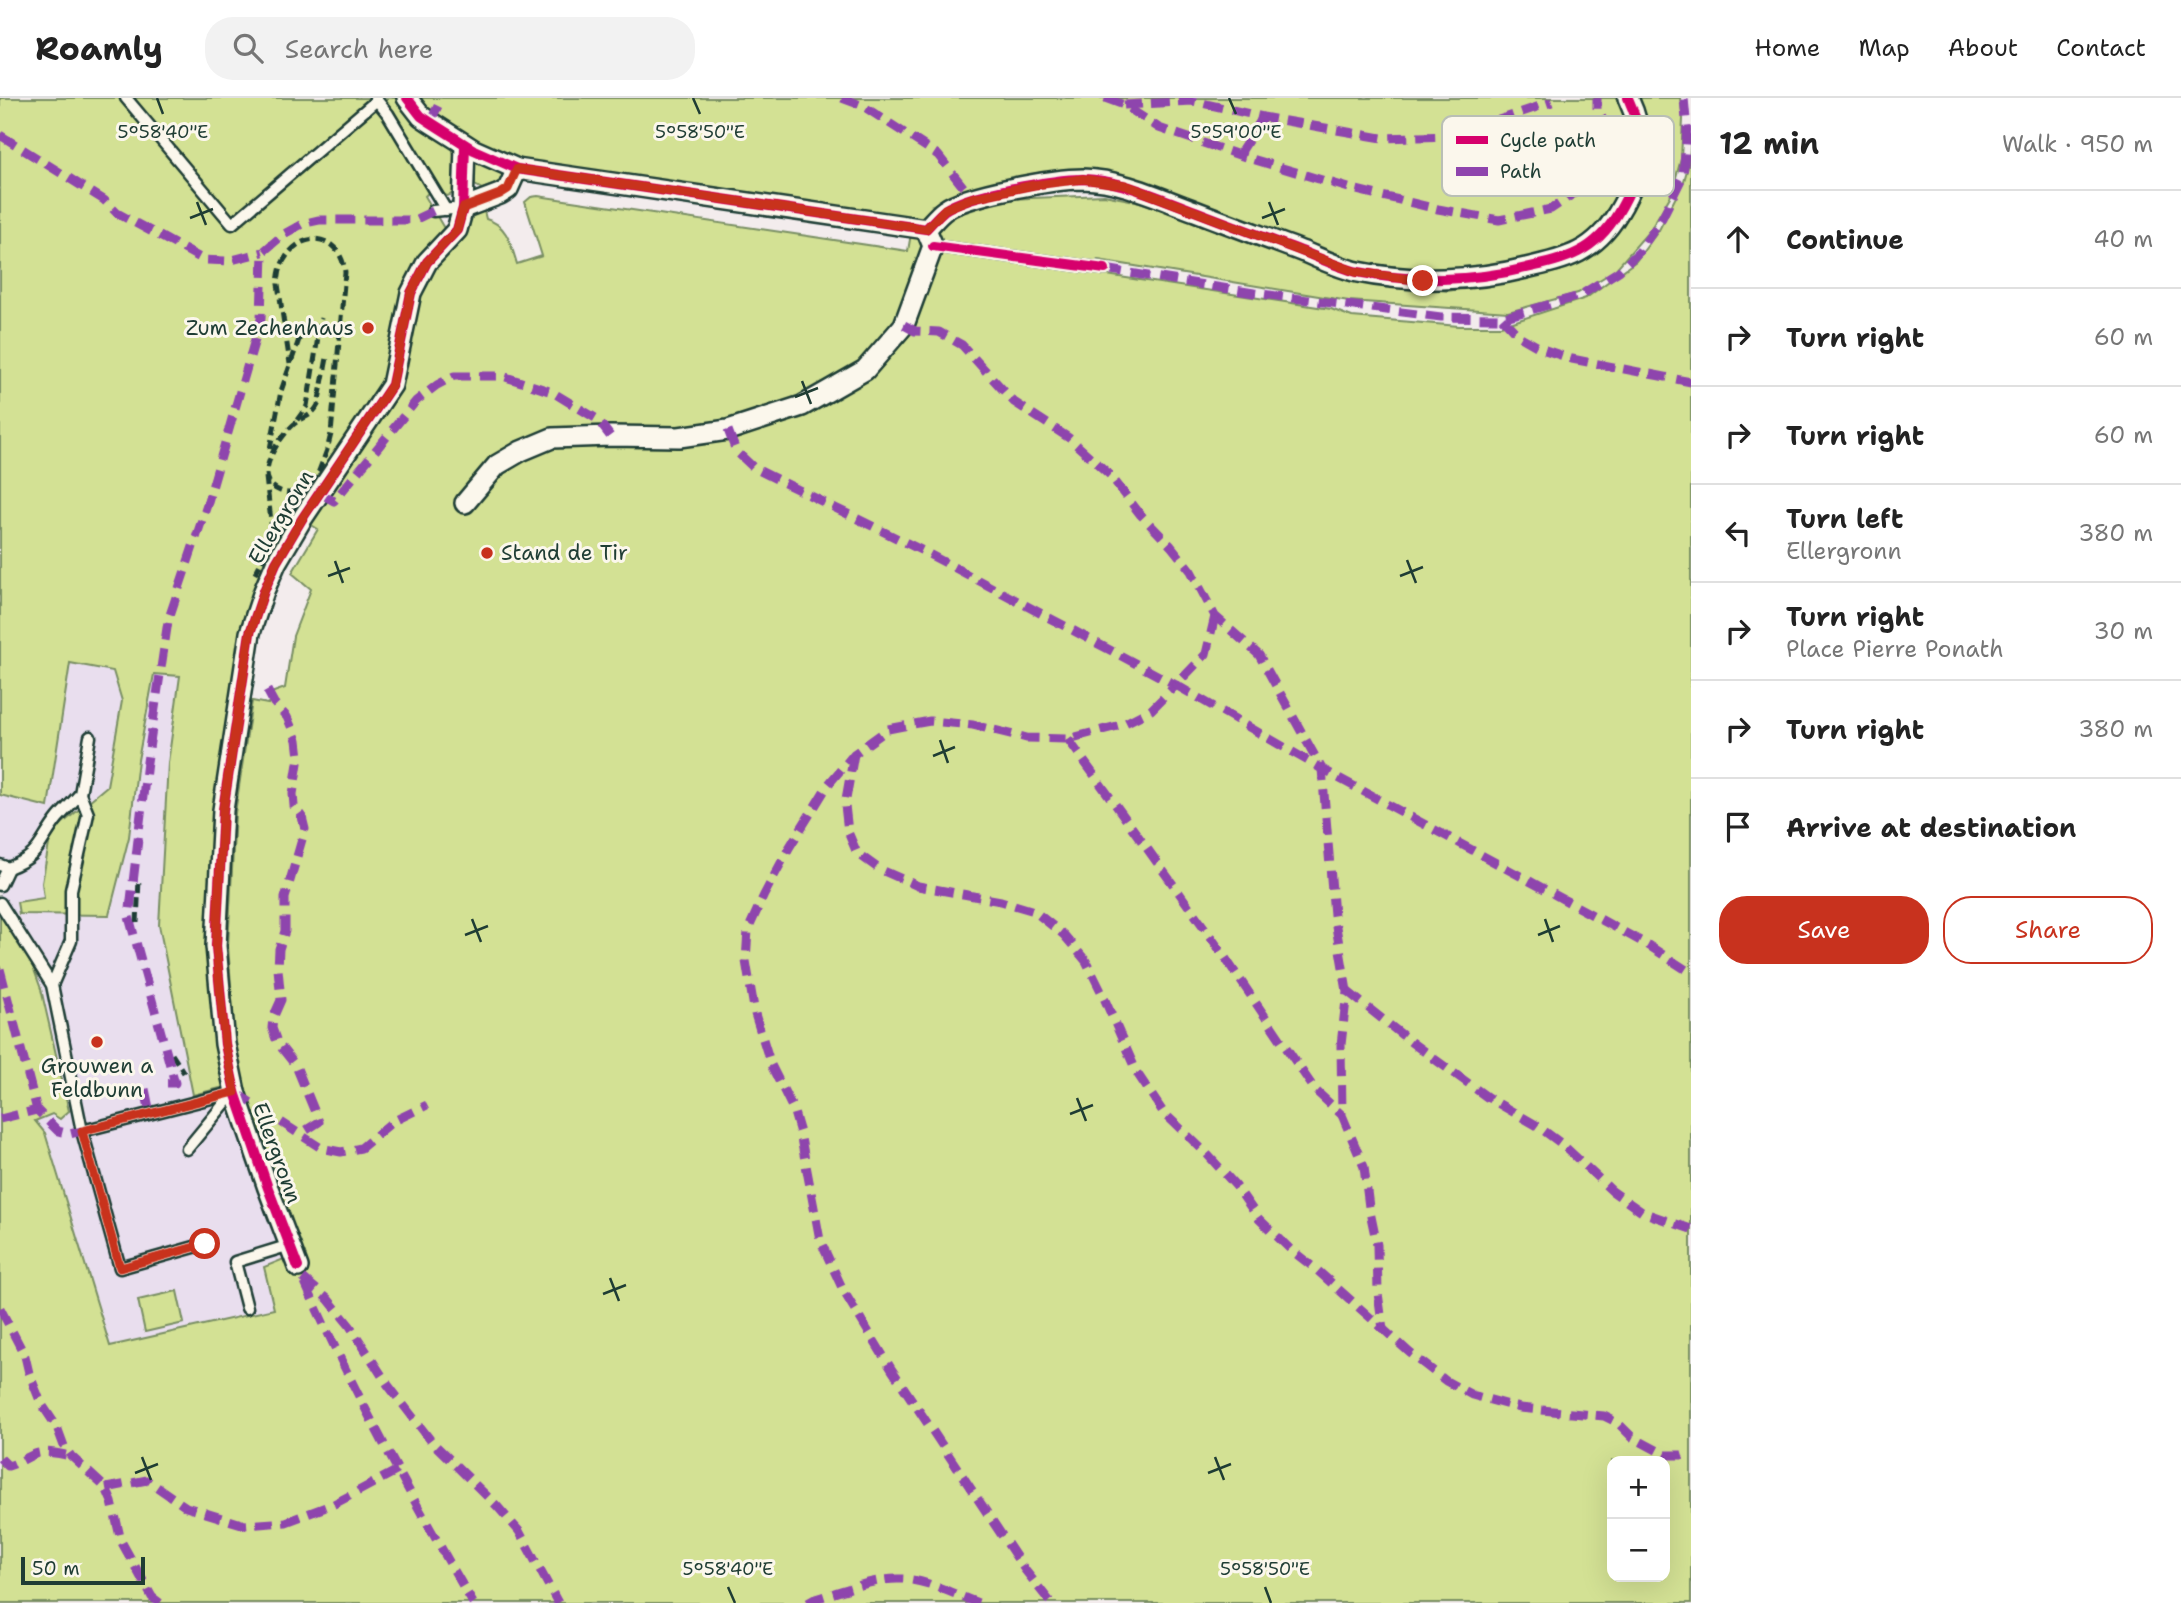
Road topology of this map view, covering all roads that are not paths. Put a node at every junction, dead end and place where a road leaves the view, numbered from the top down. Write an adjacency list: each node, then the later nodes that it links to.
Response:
1 (126, 98): 4 (lane)
2 (407, 98): 6 (street)
3 (1628, 98): 5 (street)
4 (376, 99): 9 (lane)
5 (1635, 116)
6 (465, 145): 7 (street); 9 (street, Ellergronn)
7 (517, 169): 9 (street); 11 (street)
8 (1626, 196): 11 (street)
9 (454, 209): 10 (lane); 20 (street, Ellergronn)
10 (433, 211)
11 (929, 237): 12 (lane); 13 (street)
12 (1105, 269)
13 (465, 503)
14 (90, 737): 15 (lane)
15 (80, 794): 16 (lane); 19 (lane)
16 (4, 867): 17 (lane)
17 (0, 885)
18 (0, 903): 19 (lane)
19 (52, 985): 21 (lane)
20 (235, 1092): 21 (lane); 22 (lane); 24 (street, Ellergronn)
21 (82, 1131): 23 (lane)
22 (187, 1149)
23 (205, 1244)
24 (290, 1245): 25 (street, Ellergronn); 26 (lane)
25 (298, 1266)
26 (247, 1308)

